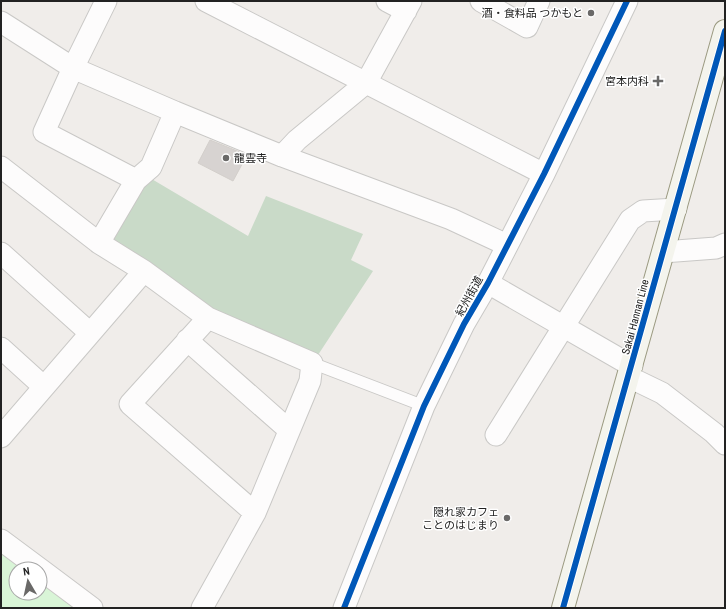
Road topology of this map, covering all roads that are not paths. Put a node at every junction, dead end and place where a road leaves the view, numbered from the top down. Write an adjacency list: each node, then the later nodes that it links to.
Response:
1 (106, 1): 11 (street)
2 (206, 1): 12 (street)
3 (387, 1): 7 (street)
4 (481, 1): 5 (street)
5 (540, 1)
6 (627, 1): 16 (street, 紀州街道)
7 (408, 6): 12 (street)
8 (1, 22): 11 (street)
9 (725, 31): 10 (main road, Sakai Hannan Line)
10 (720, 65): 18 (main road, Sakai Hannan Line)
11 (72, 68): 13 (street); 17 (street)
12 (366, 82): 14 (street); 16 (street)
13 (175, 112): 14 (street); 17 (street)
14 (282, 156): 21 (street)
15 (1, 167): 19 (street)
16 (544, 174): 21 (street, 紀州街道)
17 (136, 180): 19 (street)
18 (676, 209): 22 (main road, Sakai Hannan Line); 27 (street)
19 (99, 243): 24 (street)
20 (722, 243): 22 (street)
21 (507, 245): 25 (street, 紀州街道)
22 (663, 252): 32 (main road, Sakai Hannan Line)
23 (1, 253): 28 (street)
24 (144, 271): 26 (street); 28 (street)
25 (488, 283): 27 (street); 34 (street, 紀州街道)
26 (208, 318): 29 (street); 31 (street)
27 (564, 326): 32 (street); 36 (street)
28 (90, 333): 33 (street)
29 (187, 340): 35 (street); 39 (street)
30 (1, 348): 33 (street)
31 (312, 363): 34 (lane); 35 (street)
32 (630, 372): 38 (street); 46 (main road, Sakai Hannan Line)
33 (44, 387): 37 (street)
34 (424, 406): 45 (street, 紀州街道)
35 (289, 430): 39 (street)
36 (496, 435)
37 (1, 437)
38 (725, 444)
39 (255, 513): 44 (street)
40 (1, 540): 41 (street)
41 (29, 561)
42 (48, 575): 43 (street)
43 (92, 608)
44 (202, 608)
45 (344, 608)
46 (563, 608)

